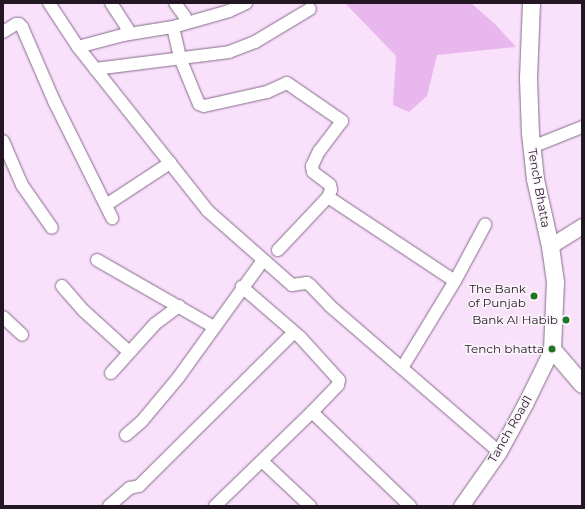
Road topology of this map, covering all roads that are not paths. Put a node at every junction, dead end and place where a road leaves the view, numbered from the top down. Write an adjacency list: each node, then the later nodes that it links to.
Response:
1 (49, 3): 12 (street)
2 (111, 3): 10 (street)
3 (175, 3): 8 (street)
4 (226, 3): 8 (street)
5 (246, 3): 9 (street)
6 (531, 3): 17 (main road, Tench Bhatta)
7 (310, 9): 13 (street)
8 (186, 18): 10 (street)
9 (173, 27): 12 (street); 13 (street)
10 (128, 29): 12 (street)
11 (3, 32): 20 (street)
12 (75, 44): 14 (street)
13 (180, 58): 14 (street); 19 (street)
14 (95, 70): 18 (street)
15 (582, 127): 17 (street)
16 (3, 141): 24 (street)
17 (532, 147): 25 (main road, Tench Bhatta)
18 (170, 163): 20 (street); 28 (street)
19 (328, 197): 26 (street); 29 (street)
20 (106, 205): 21 (street)
21 (112, 218)
22 (485, 225): 29 (street)
23 (582, 226): 25 (street)
24 (52, 228)
25 (550, 246): 37 (main road, Tench Bhatta)
26 (278, 250)
27 (97, 260): 32 (street)
28 (263, 260): 31 (street); 39 (street)
29 (455, 281): 39 (street)
30 (62, 286): 38 (street)
31 (242, 287): 34 (street); 35 (street)
32 (179, 306): 34 (street); 38 (street)
33 (3, 317): 36 (street)
34 (214, 327): 43 (street)
35 (294, 332): 42 (street); 46 (street)
36 (22, 335)
37 (552, 349): 41 (main road); 44 (street, Tanch Road1)
38 (130, 352): 40 (street)
39 (402, 368): 44 (street)
40 (111, 373)
41 (582, 384)
42 (312, 412): 45 (street); 49 (street)
43 (126, 435)
44 (499, 452): 50 (street, Tanch Road1)
45 (262, 461): 47 (street); 48 (street)
46 (109, 506)
47 (215, 506)
48 (310, 506)
49 (410, 506)
50 (461, 506)

